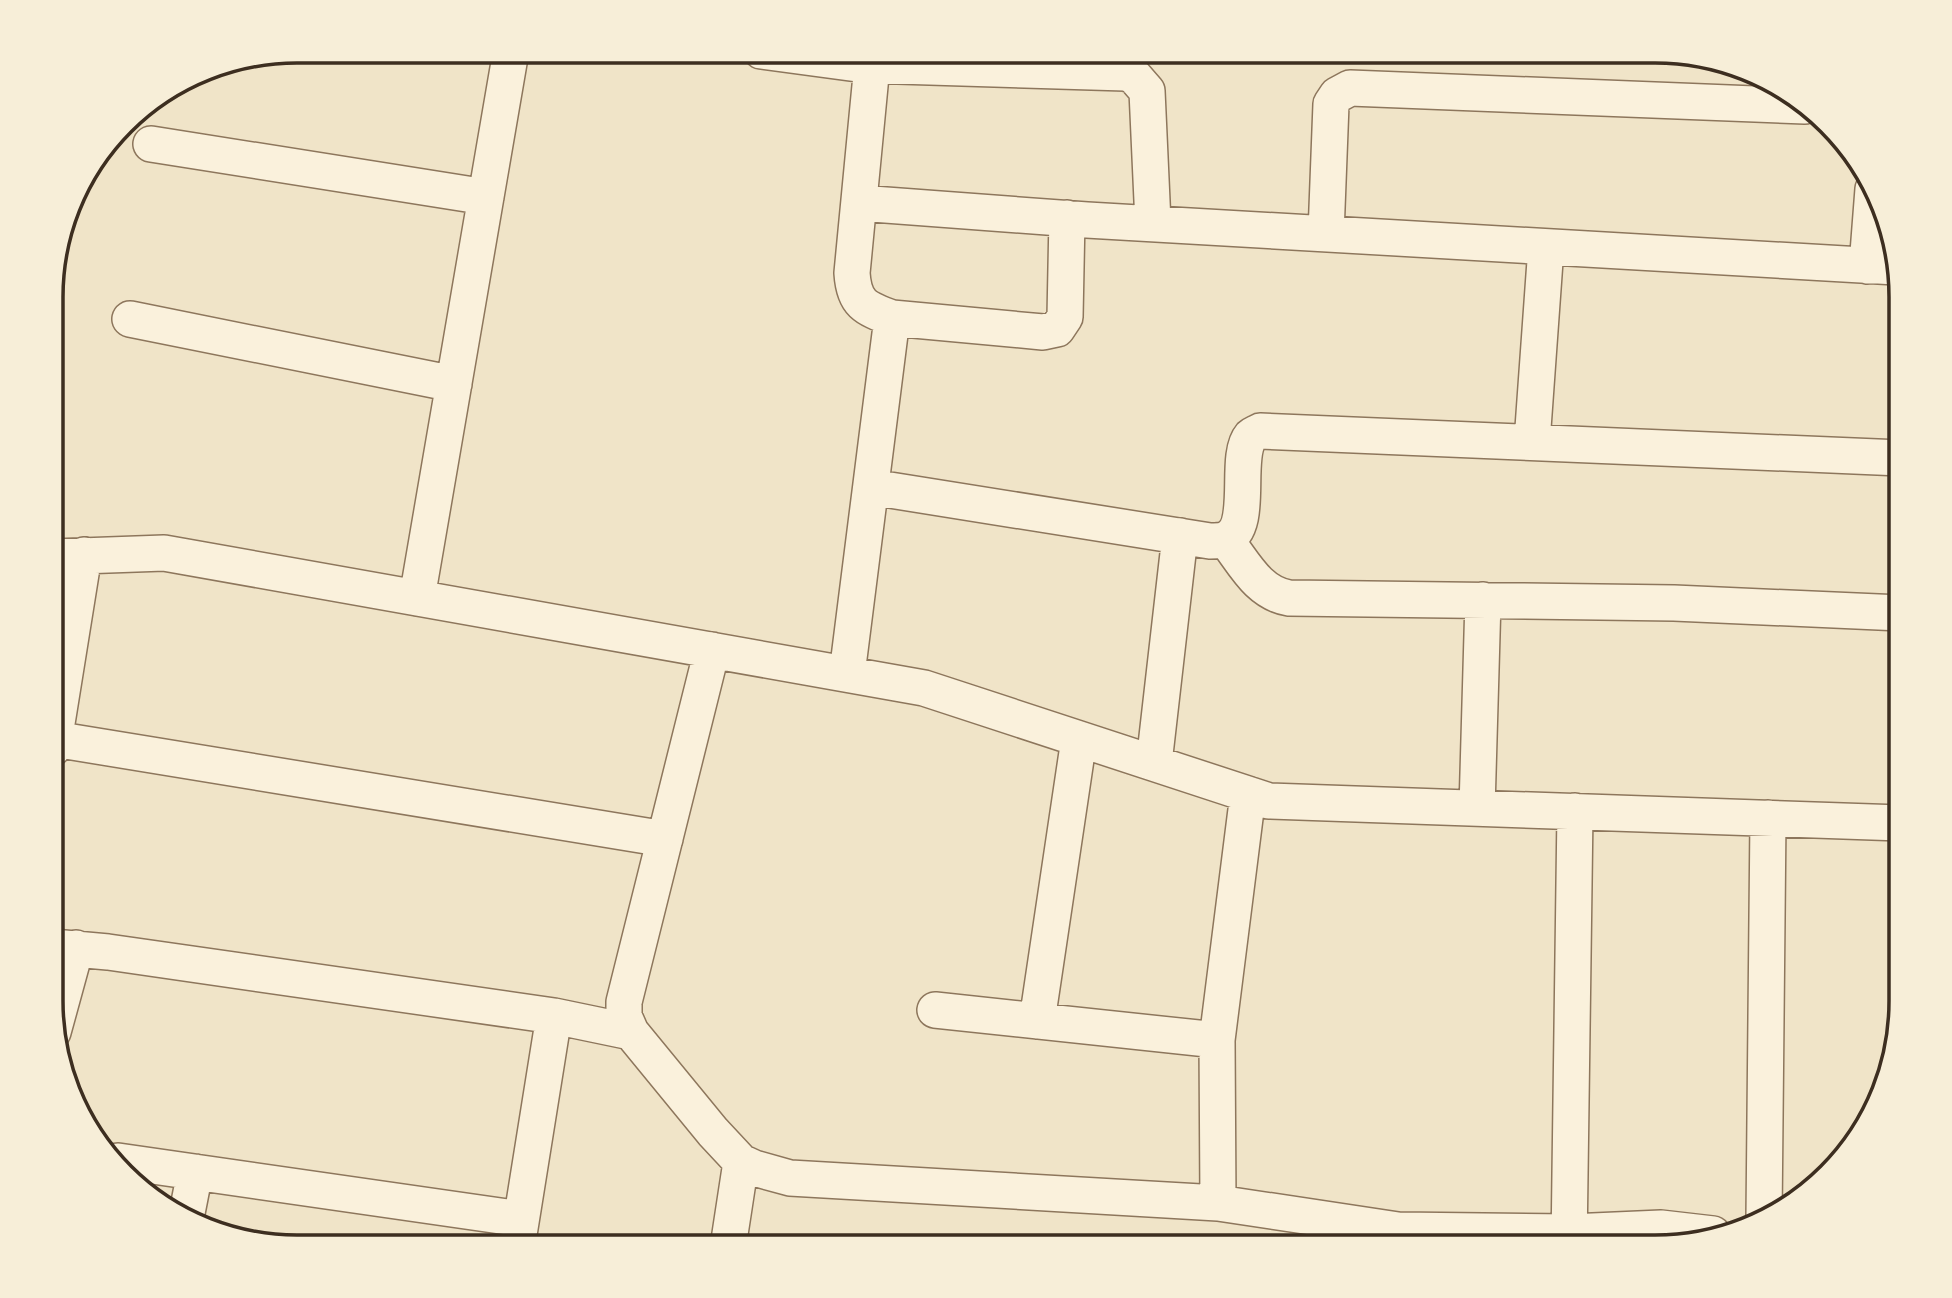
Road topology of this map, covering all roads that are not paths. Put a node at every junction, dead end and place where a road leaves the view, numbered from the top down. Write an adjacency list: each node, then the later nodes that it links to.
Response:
1 (509, 63): 6 (street)
2 (856, 63): 3 (street)
3 (872, 65): 7 (street); 10 (street)
4 (1788, 105): 11 (street)
5 (150, 144): 6 (street)
6 (486, 197): 16 (street)
7 (859, 203): 8 (street); 14 (street)
8 (1067, 218): 10 (street); 14 (street)
9 (1877, 222): 13 (street)
10 (1153, 223): 11 (street)
11 (1326, 234): 12 (street)
12 (1546, 247): 13 (street); 17 (street)
13 (1882, 267)
14 (892, 318): 19 (street)
15 (130, 319): 16 (street)
16 (454, 384): 23 (street)
17 (1532, 443): 18 (street); 21 (street)
18 (1888, 457)
19 (871, 487): 20 (street); 28 (street)
20 (1180, 536): 21 (street); 31 (street)
21 (1226, 540): 24 (street)
22 (69, 556): 23 (street); 26 (street)
23 (417, 598): 27 (street)
24 (1483, 600): 25 (street); 33 (street)
25 (1888, 611)
26 (63, 631)
27 (712, 650): 28 (street); 37 (street)
28 (847, 674): 29 (street)
29 (1079, 739): 31 (street); 41 (street)
30 (63, 744): 37 (street)
31 (1154, 763): 32 (street)
32 (1248, 794): 33 (street); 43 (street)
33 (1477, 808): 34 (street)
34 (1575, 811): 35 (street); 53 (street)
35 (1768, 818): 36 (street); 49 (street)
36 (1888, 823)
37 (665, 839): 42 (street)
38 (64, 948): 40 (street)
39 (935, 1010): 41 (street)
40 (554, 1016): 42 (street); 51 (street)
41 (1037, 1021): 43 (street)
42 (631, 1032): 45 (street)
43 (1217, 1040): 47 (street)
44 (128, 1162): 46 (street)
45 (741, 1162): 47 (street); 55 (street)
46 (195, 1172): 48 (street); 51 (street)
47 (1218, 1203): 52 (street)
48 (188, 1207)
49 (1764, 1208)
50 (1690, 1231): 54 (street)
51 (519, 1233)
52 (1378, 1234)
53 (1569, 1234)
54 (1610, 1234)
55 (730, 1235)

